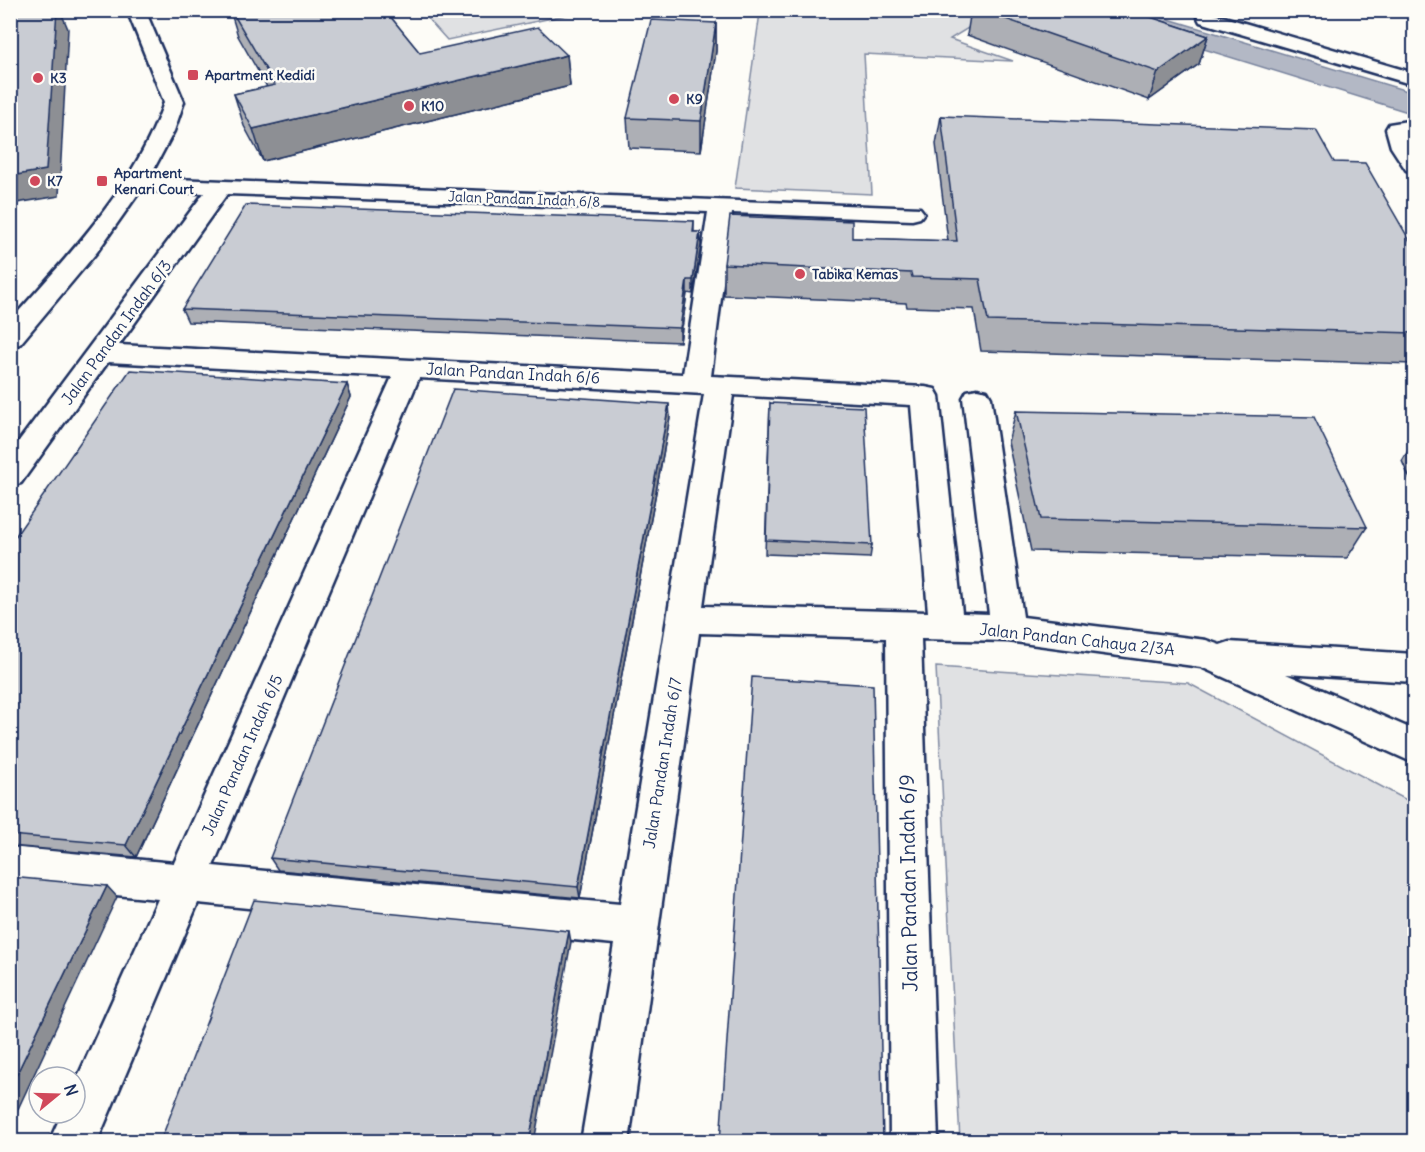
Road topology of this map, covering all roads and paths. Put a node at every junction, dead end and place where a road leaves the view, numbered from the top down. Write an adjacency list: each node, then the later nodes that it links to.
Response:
1 (136, 10): 6 (street)
2 (1207, 18): 3 (street)
3 (1414, 80)
4 (1414, 126): 5 (street)
5 (1414, 165)
6 (136, 184): 7 (street, Jalan Pandan Indah 6/8); 10 (street)
7 (220, 188): 8 (street, Jalan Pandan Indah 6/8); 11 (street, Jalan Pandan Indah 6/3)
8 (721, 206): 9 (street, Jalan Pandan Indah 6/8); 13 (street, Jalan Pandan Indah 6/7)
9 (912, 213)
10 (10, 338)
11 (101, 352): 12 (street, Jalan Pandan Indah 6/6); 15 (street, Jalan Pandan Indah 6/3)
12 (410, 368): 13 (street, Jalan Pandan Indah 6/6); 24 (street, Jalan Pandan Indah 6/5)
13 (708, 383): 16 (street, Jalan Pandan Indah 6/7); 18 (street, Jalan Pandan Indah 6/6)
14 (977, 398): 19 (street)
15 (10, 476)
16 (684, 619): 17 (street, Jalan Pandan Cahaya 2/3A); 25 (street, Jalan Pandan Indah 6/7)
17 (903, 625): 18 (street, Jalan Pandan Cahaya 2/3A); 28 (street, Jalan Pandan Indah 6/9)
18 (946, 626): 19 (street, Jalan Pandan Cahaya 2/3A)
19 (1008, 628): 20 (street, Jalan Pandan Cahaya 2/3A)
20 (1206, 654): 21 (street); 22 (street, Jalan Pandan Cahaya 2/3A)
21 (1414, 668)
22 (1414, 747)
23 (10, 866): 24 (street)
24 (186, 883): 25 (street); 26 (street, Jalan Pandan Indah 6/5)
25 (638, 926): 27 (street, Jalan Pandan Indah 6/7)
26 (73, 1142)
27 (605, 1142)
28 (914, 1142)

